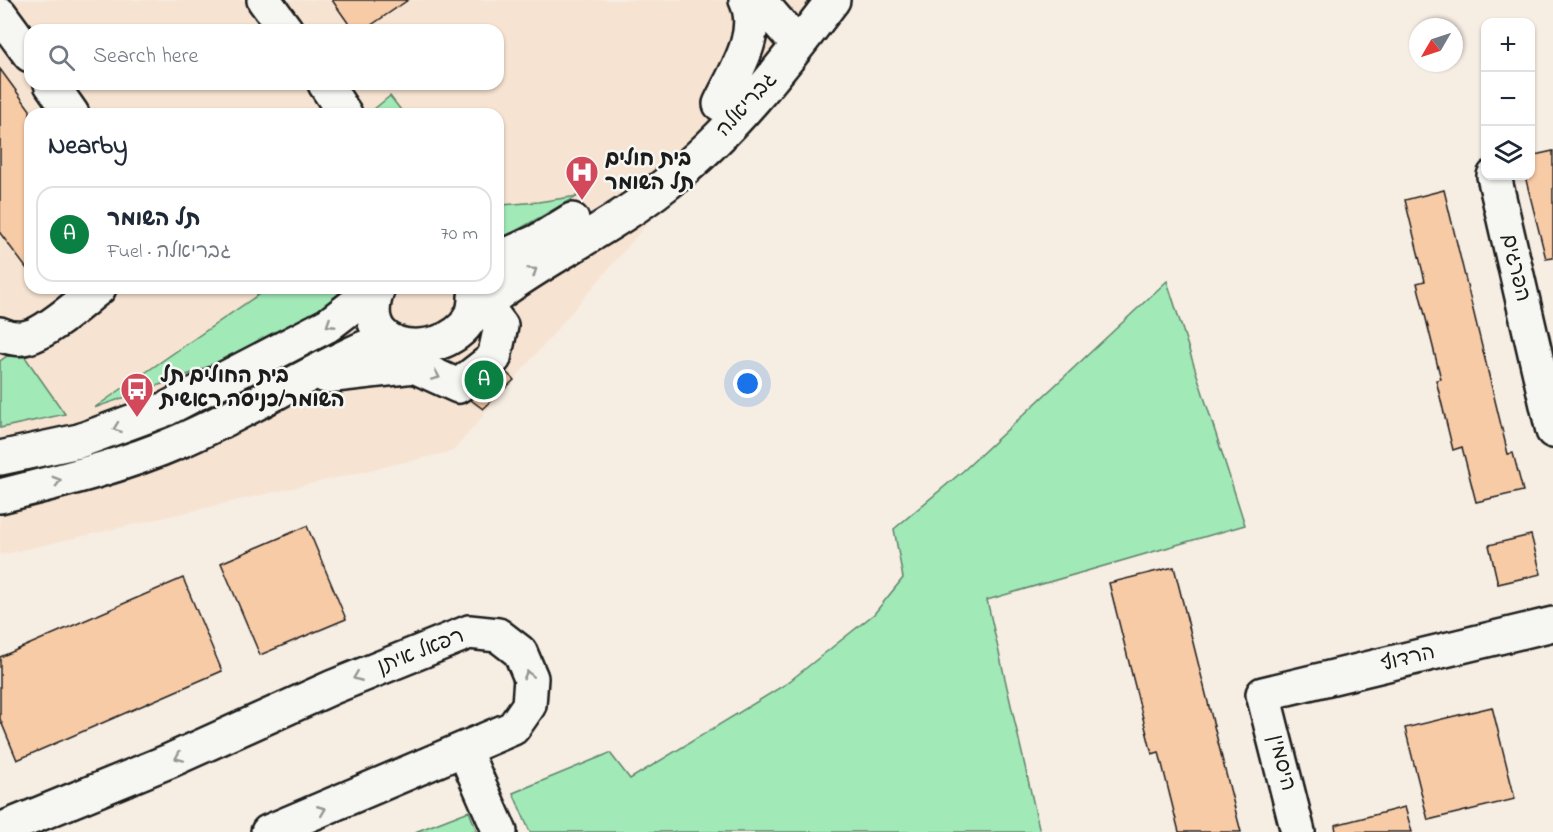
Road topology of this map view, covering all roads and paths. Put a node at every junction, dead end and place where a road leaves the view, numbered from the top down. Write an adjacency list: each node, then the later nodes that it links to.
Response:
1 (264, 0): 7 (street)
2 (746, 0): 11 (street)
3 (759, 0): 8 (street)
4 (804, 0): 8 (street, גבריאלה)
5 (833, 0): 8 (street, גבריאלה)
6 (0, 14): 9 (street)
7 (282, 24)
8 (791, 37): 11 (street, גבריאלה); 15 (street, גבריאלה, one-way to 8)
9 (24, 48)
10 (55, 90): 12 (street)
11 (720, 104): 14 (street, גבריאלה)
12 (68, 108)
13 (1495, 180): 24 (street, הפרגים)
14 (504, 256)
15 (504, 290)
16 (91, 294): 21 (street)
17 (369, 294): 25 (street, one-way to 25)
18 (375, 294): 22 (street)
19 (496, 294): 20 (street, גבריאלה, one-way to 19)
20 (476, 304): 22 (street, גבריאלה); 23 (street, one-way to 20)
21 (0, 334)
22 (402, 346): 23 (street, גבריאלה)
23 (278, 392): 26 (street, one-way to 23)
24 (1553, 431)
25 (0, 458)
26 (0, 496)
27 (1553, 624): 28 (street, הרדוף)
28 (1263, 694): 33 (street, היסמין)
29 (464, 750): 30 (street, רפאל איתן, one-way to 30); 31 (street, רפאל איתן, one-way to 29); 32 (street)
30 (0, 830)
31 (268, 832)
32 (500, 832)
33 (1298, 832)

